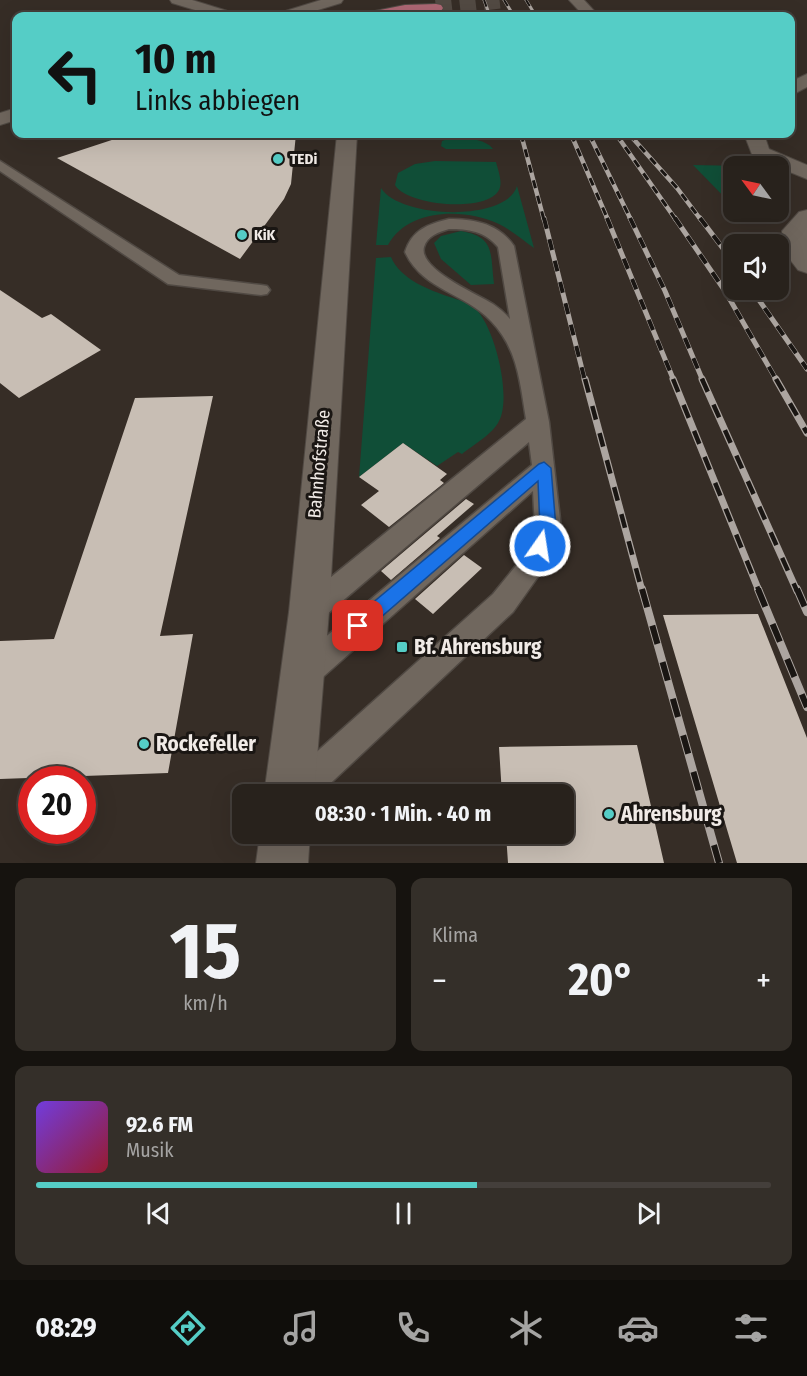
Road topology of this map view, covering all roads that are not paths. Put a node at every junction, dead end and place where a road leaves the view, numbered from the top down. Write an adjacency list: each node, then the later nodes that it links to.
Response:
1 (177, 0): 6 (street)
2 (336, 0): 7 (street)
3 (384, 0): 8 (main road)
4 (410, 0): 5 (main road)
5 (435, 4): 9 (main road); 10 (main road)
6 (216, 12)
7 (297, 12)
8 (372, 12)
9 (389, 12)
10 (418, 12)
11 (347, 138): 21 (street, Bahnhofstraße)
12 (755, 138): 14 (street)
13 (0, 165): 17 (lane)
14 (807, 173)
15 (807, 217): 16 (street)
16 (807, 265)
17 (261, 290)
18 (525, 358): 18 (lane); 19 (lane)
19 (538, 422): 20 (lane); 21 (lane)
20 (544, 468): 22 (lane); 24 (lane)
21 (309, 612): 22 (street, Bahnhofstraße)
22 (301, 676): 23 (street, Bahnhofstraße)
23 (290, 784)
24 (306, 784)
25 (284, 844): 26 (street)
26 (282, 863)

